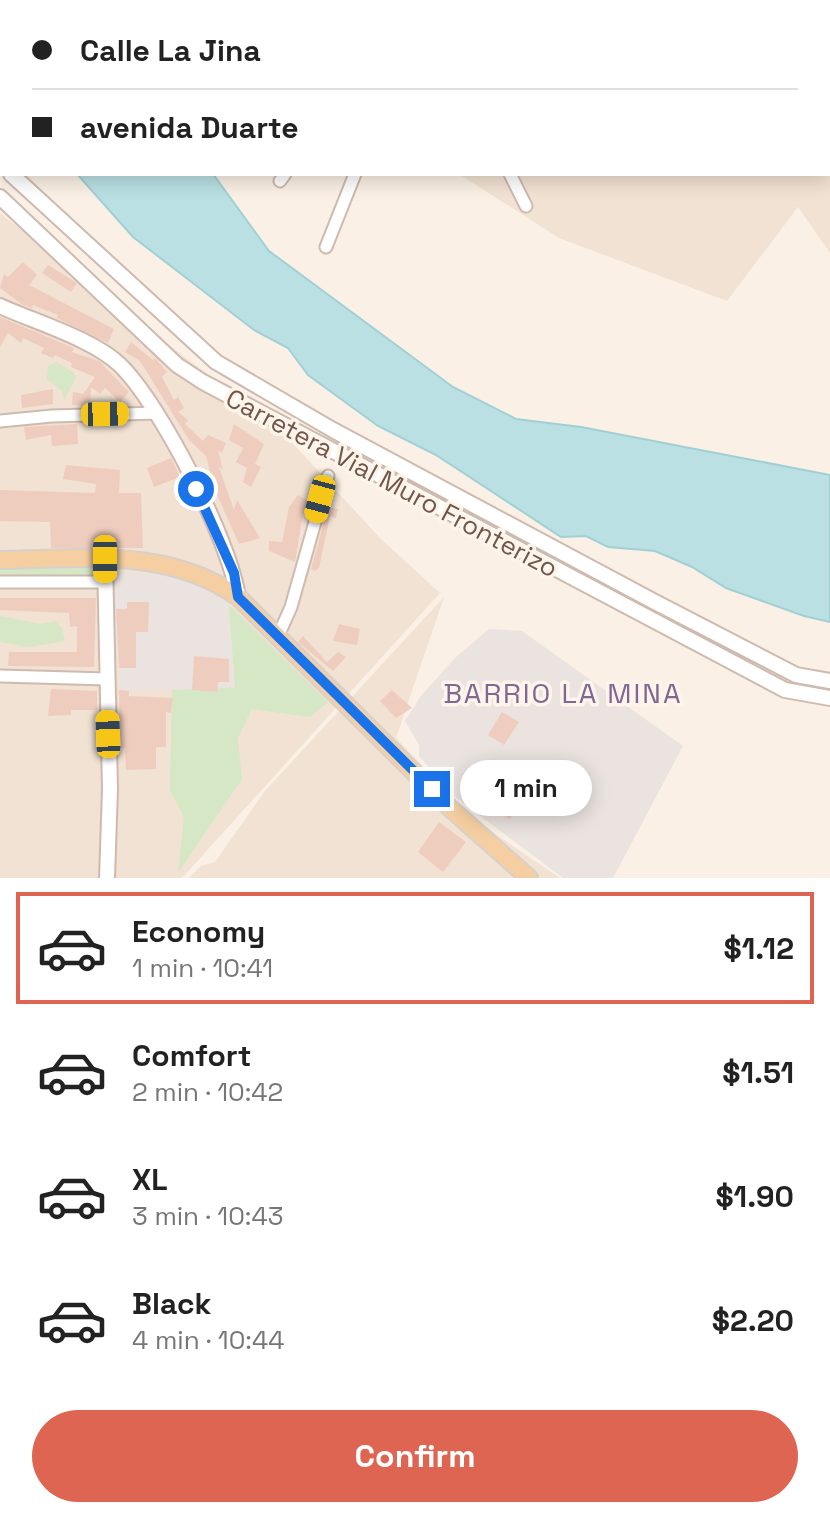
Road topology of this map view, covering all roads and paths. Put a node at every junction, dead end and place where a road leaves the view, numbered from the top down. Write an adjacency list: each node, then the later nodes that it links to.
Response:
1 (13, 176): 19 (street, Carretera Vial Muro Fronterizo)
2 (354, 176): 6 (street)
3 (511, 176): 5 (street)
4 (0, 197): 20 (street, Carretera Vial Muro Fronterizo)
5 (526, 206)
6 (326, 247)
7 (0, 306): 8 (street)
8 (158, 413): 9 (street); 15 (street)
9 (0, 421)
10 (328, 476): 16 (street)
11 (105, 559): 12 (main road); 14 (street); 15 (main road)
12 (0, 560)
13 (0, 582): 14 (street)
14 (105, 582): 18 (street)
15 (238, 597): 16 (main road)
16 (278, 636): 21 (main road)
17 (0, 676): 18 (street)
18 (107, 679): 22 (street)
19 (830, 681)
20 (830, 698)
21 (522, 876)
22 (107, 878)

